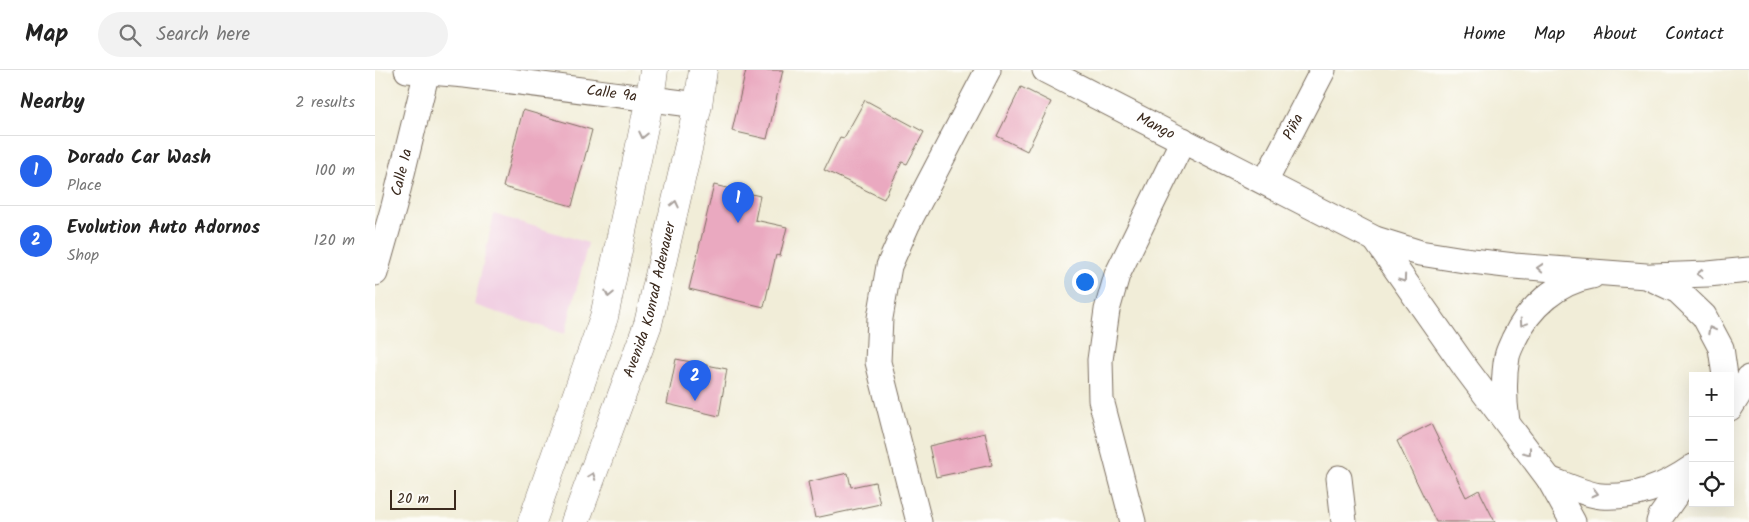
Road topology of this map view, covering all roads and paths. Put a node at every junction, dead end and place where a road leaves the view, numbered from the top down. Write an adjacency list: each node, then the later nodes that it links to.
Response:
1 (654, 70): 8 (main road)
2 (703, 70): 9 (main road, Avenida Konrad Adenauer)
3 (989, 70): 27 (street)
4 (1045, 70): 10 (street, Mango)
5 (1323, 70): 11 (street, Piña)
6 (417, 71): 7 (street, Calle 9a); 14 (street, Calle 1a)
7 (465, 72): 8 (street, Calle 9a)
8 (650, 98): 9 (street, Calle 9a); 25 (main road, one-way to 25)
9 (698, 105): 26 (main road, Avenida Konrad Adenauer, one-way to 9)
10 (1183, 140): 11 (street, Mango); 28 (street)
11 (1265, 182): 12 (street, Mango)
12 (1375, 239): 15 (street, Mango, one-way to 12); 20 (street, one-way to 20)
13 (1749, 270): 16 (street, one-way to 16)
14 (375, 273)
15 (1607, 273): 16 (street, Mango); 20 (street, one-way to 20)
16 (1646, 276): 17 (street, one-way to 16)
17 (1724, 372)
18 (1749, 378): 19 (street)
19 (1734, 402)
20 (1508, 425): 24 (street, one-way to 24)
21 (1689, 469): 24 (street, one-way to 21)
22 (1689, 477): 31 (street)
23 (1339, 478): 29 (street)
24 (1549, 479): 30 (street)
25 (532, 522)
26 (575, 522)
27 (919, 522)
28 (1133, 522)
29 (1344, 522)
30 (1573, 522)
31 (1659, 522)

